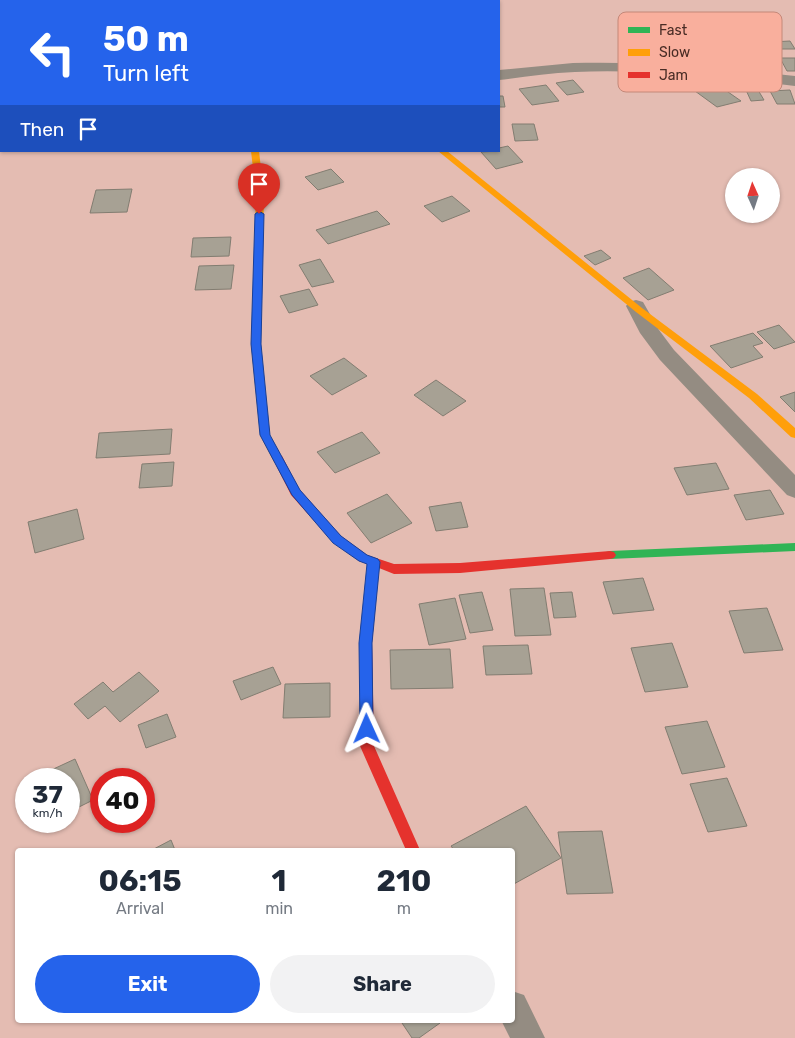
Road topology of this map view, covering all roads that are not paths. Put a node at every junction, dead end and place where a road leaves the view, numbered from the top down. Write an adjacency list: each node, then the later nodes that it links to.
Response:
1 (618, 67): 2 (street)
2 (500, 75)
3 (782, 80): 4 (street)
4 (795, 81)
5 (255, 152): 11 (street)
6 (443, 152): 7 (street)
7 (636, 306): 8 (street); 9 (street)
8 (795, 434)
9 (795, 490)
10 (795, 547): 11 (street)
11 (374, 562): 12 (street)
12 (412, 848)
13 (515, 1013): 14 (street)
14 (528, 1038)

